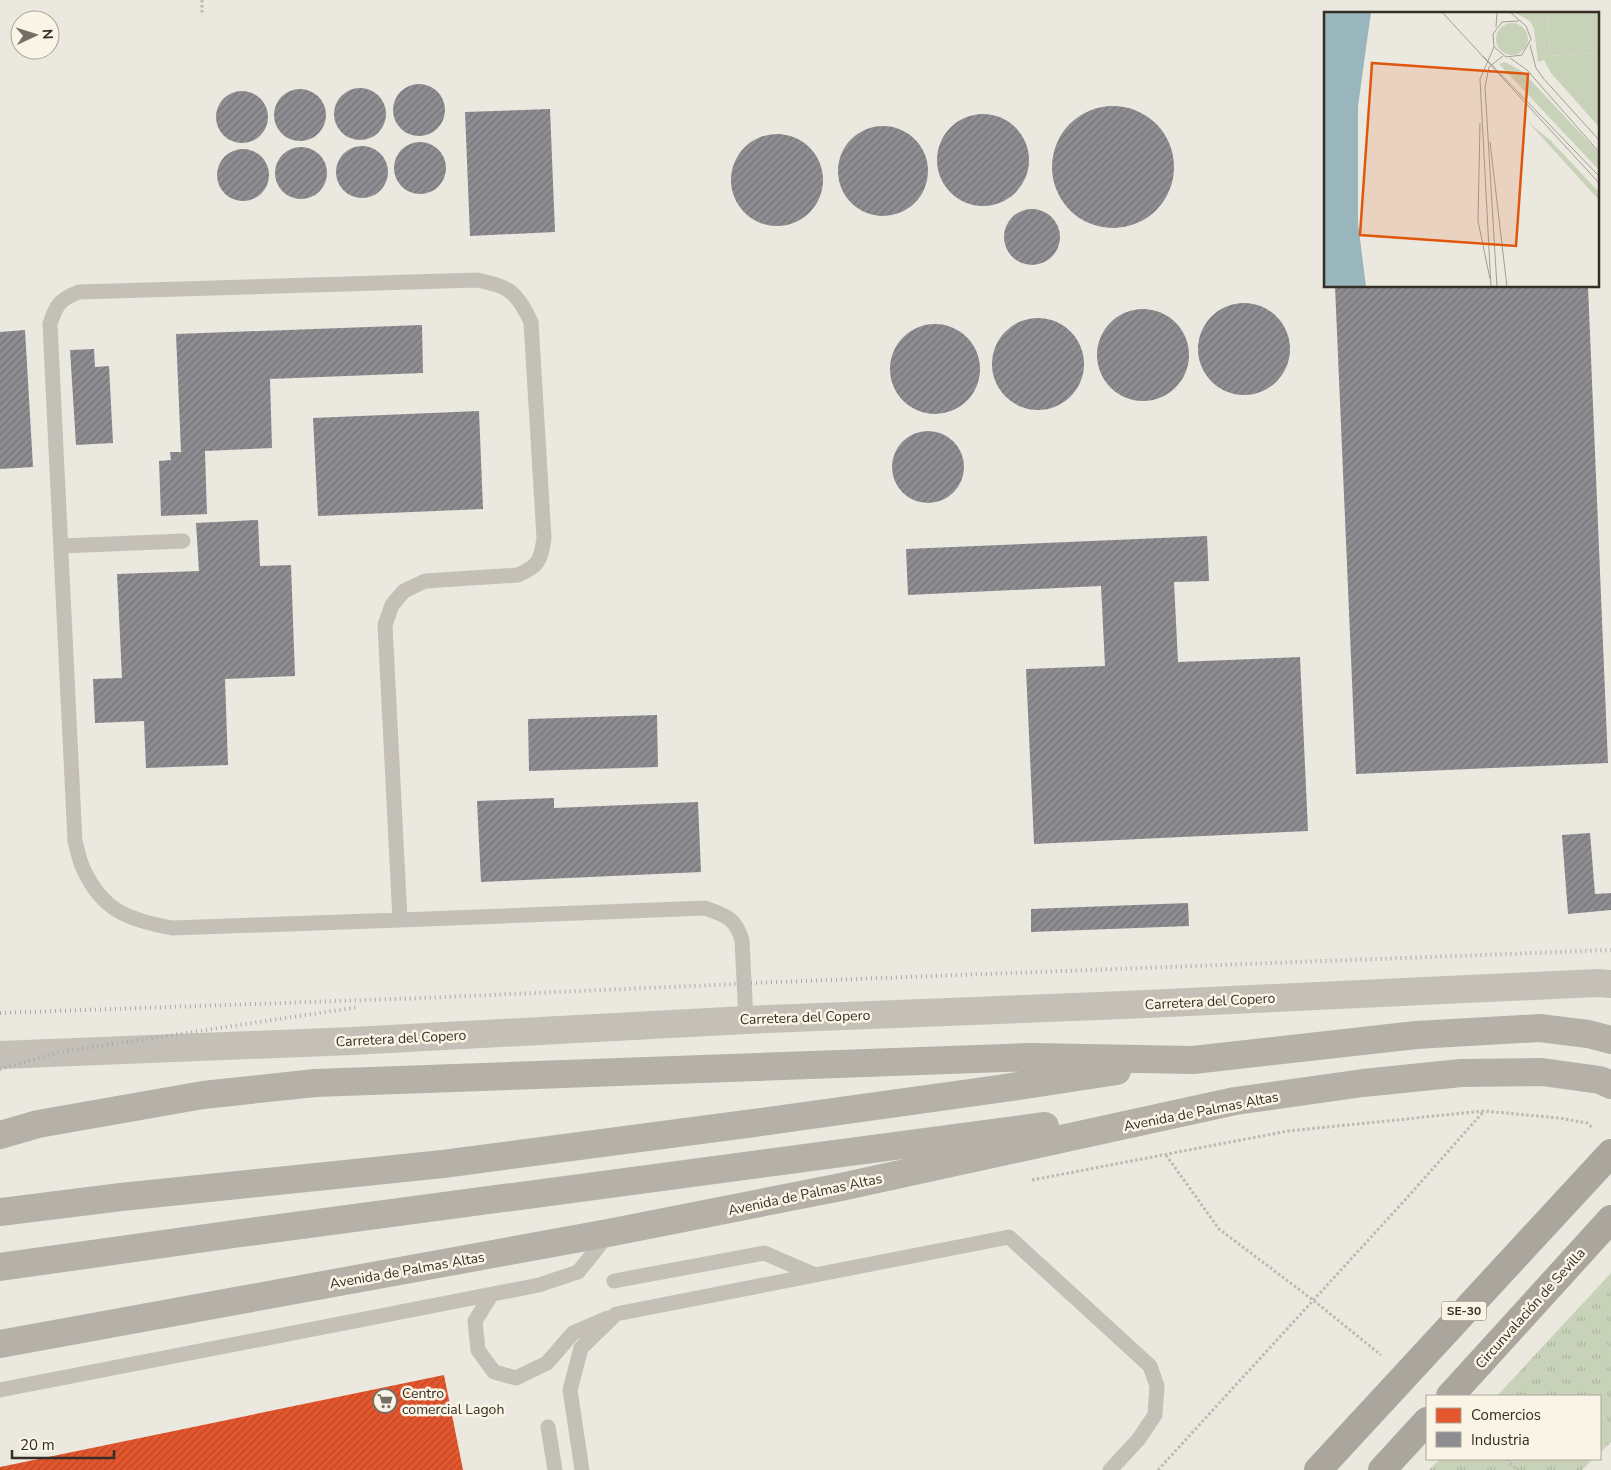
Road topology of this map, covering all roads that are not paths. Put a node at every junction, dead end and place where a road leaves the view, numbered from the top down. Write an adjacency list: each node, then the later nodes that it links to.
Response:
1 (183, 541): 2 (lane)
2 (61, 546): 3 (lane); 3 (lane)
3 (400, 920): 5 (lane)
4 (1611, 984): 5 (street, Carretera del Copero)
5 (746, 1020): 7 (street, Carretera del Copero)
6 (1611, 1040): 8 (main road)
7 (0, 1054)
8 (1193, 1060): 11 (main road); 13 (main road)
9 (1611, 1085): 10 (main road, Avenida de Palmas Altas)
10 (1235, 1101): 15 (main road, Avenida de Palmas Altas); 16 (main road)
11 (0, 1134)
12 (1611, 1153): 29 (highway, SE-30, bridge)
13 (0, 1212)
14 (1611, 1219): 23 (highway, Circunvalación de Sevilla)
15 (608, 1233): 19 (lane); 21 (main road, Avenida de Palmas Altas)
16 (0, 1267)
17 (815, 1275): 18 (lane); 20 (lane); 28 (lane)
18 (614, 1281)
19 (492, 1294): 20 (lane); 22 (lane)
20 (616, 1314): 27 (lane)
21 (0, 1344)
22 (0, 1390)
23 (1451, 1395)
24 (1426, 1422): 30 (highway)
25 (548, 1427): 26 (lane)
26 (555, 1470)
27 (582, 1470)
28 (1110, 1470)
29 (1318, 1470)
30 (1382, 1470)

